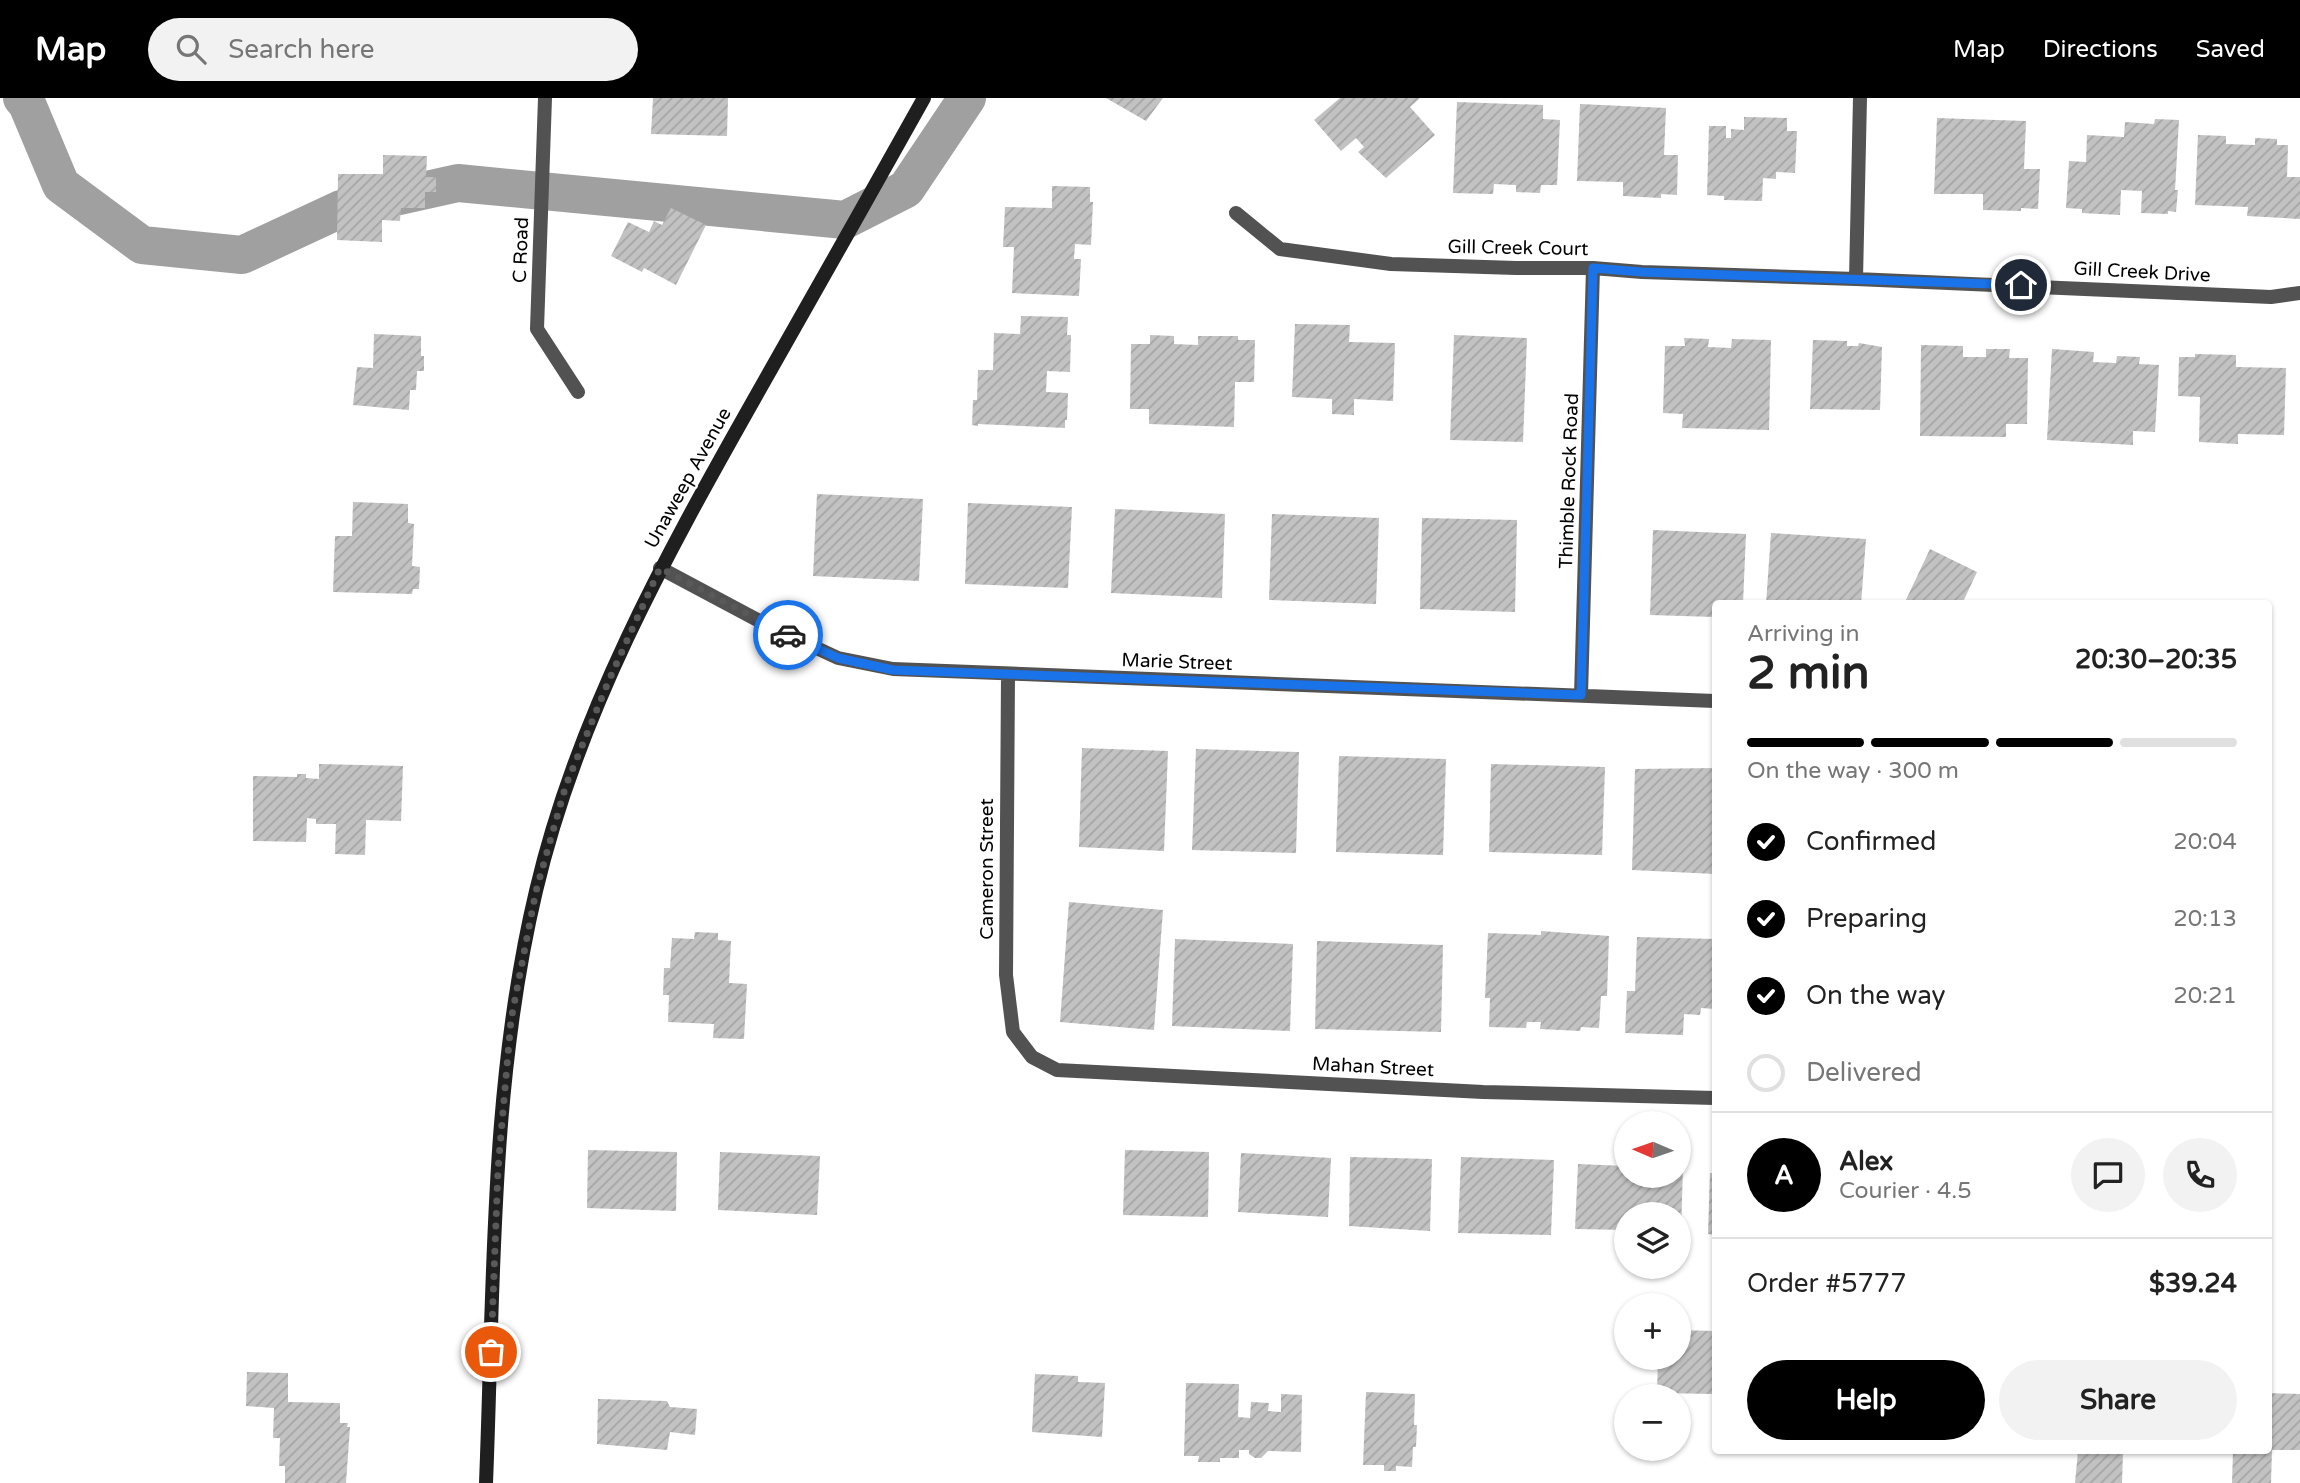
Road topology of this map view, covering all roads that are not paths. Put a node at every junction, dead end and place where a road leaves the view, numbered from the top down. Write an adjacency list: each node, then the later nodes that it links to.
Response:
1 (545, 98): 8 (street, C Road)
2 (924, 98): 9 (main road, Unaweep Avenue)
3 (1860, 98): 6 (street)
4 (1236, 213): 5 (street, Gill Creek Court)
5 (1593, 268): 6 (street, Gill Creek Court); 11 (street, Thimble Rock Road)
6 (1856, 279): 7 (street, Gill Creek Drive)
7 (2300, 293)
8 (578, 392)
9 (660, 568): 10 (street, Marie Street); 15 (main road, Unaweep Avenue)
10 (1008, 675): 11 (street, Marie Street); 13 (street, Cameron Street)
11 (1581, 695): 12 (street, Marie Street)
12 (1712, 701)
13 (1032, 1057): 14 (street, Mahan Street)
14 (1712, 1098)
15 (486, 1483)

